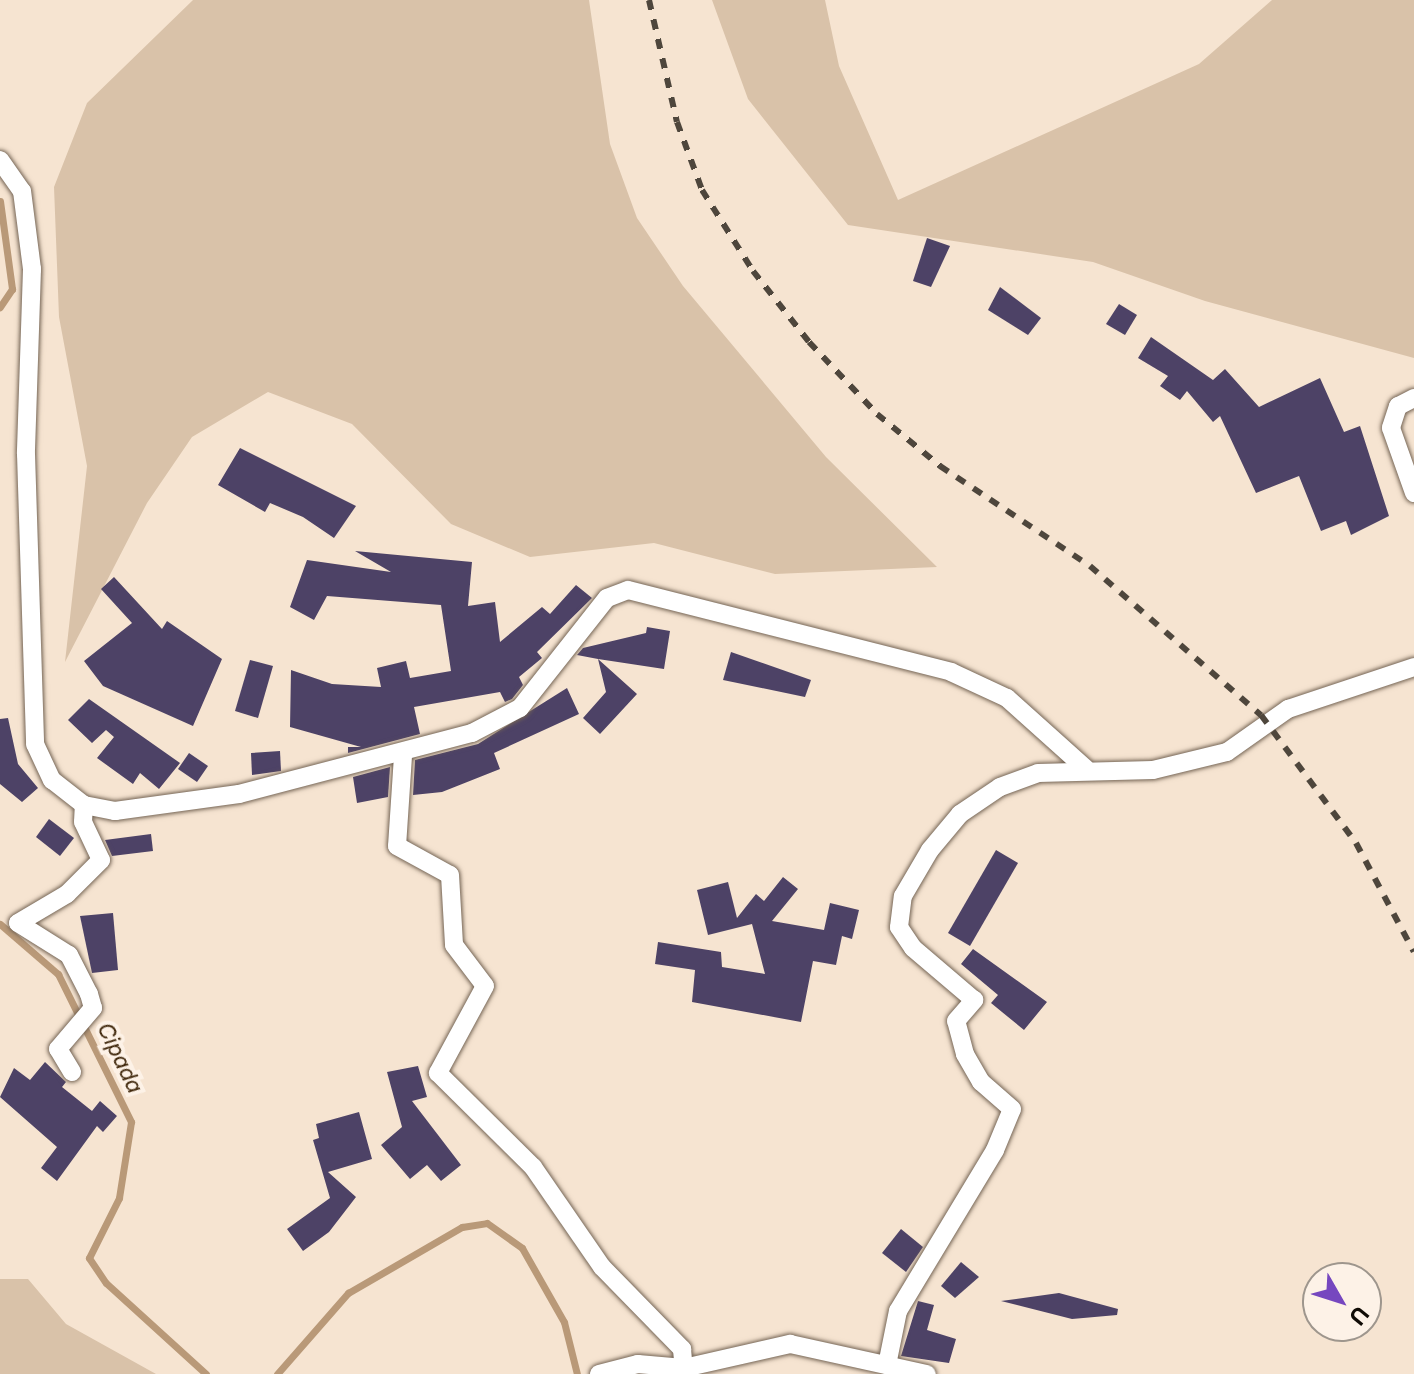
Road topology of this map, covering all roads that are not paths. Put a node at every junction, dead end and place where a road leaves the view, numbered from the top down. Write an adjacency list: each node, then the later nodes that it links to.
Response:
1 (0, 160): 7 (street)
2 (1414, 398): 3 (street)
3 (1414, 493)
4 (1414, 667): 6 (street)
5 (403, 756): 6 (street); 7 (street); 10 (street)
6 (1086, 769): 9 (street)
7 (84, 805): 8 (street)
8 (72, 1072)
9 (887, 1365): 10 (street); 12 (street)
10 (684, 1371): 11 (street)
11 (599, 1374)
12 (927, 1374)

